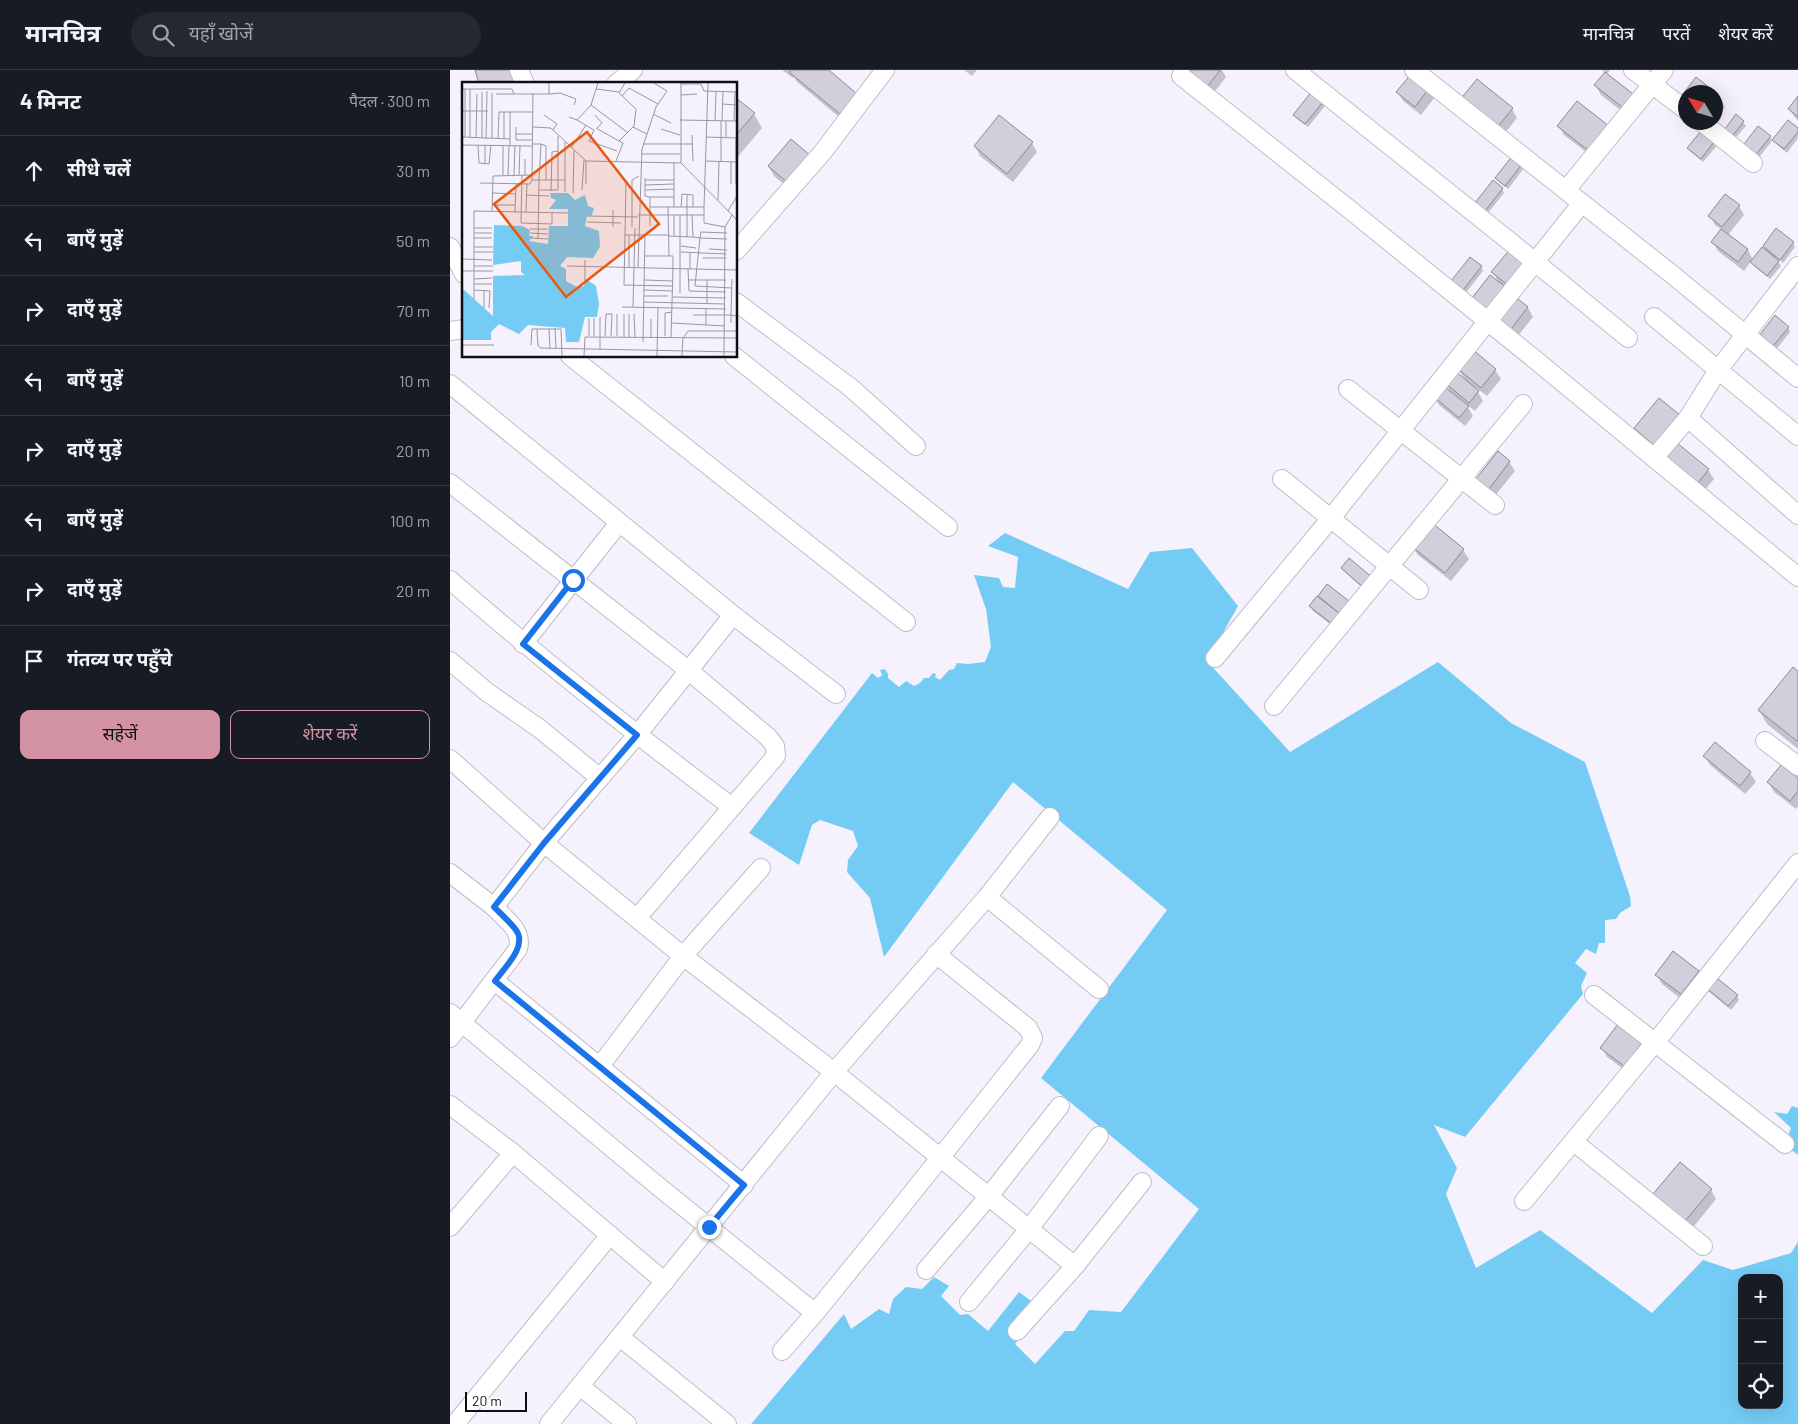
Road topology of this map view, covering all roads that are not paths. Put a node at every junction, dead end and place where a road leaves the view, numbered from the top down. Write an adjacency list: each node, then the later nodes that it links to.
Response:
1 (519, 70): 9 (street)
2 (633, 70): 10 (street)
3 (885, 70): 17 (street)
4 (1295, 70): 18 (street)
5 (1414, 70): 14 (street)
6 (1634, 70): 8 (street)
7 (1181, 76): 23 (street)
8 (1658, 77): 11 (street); 14 (street)
9 (524, 82)
10 (618, 82)
11 (1678, 101)
12 (1712, 130): 13 (street)
13 (1753, 164)
14 (1566, 190): 15 (street)
15 (1582, 203): 18 (street); 24 (street)
16 (450, 247): 19 (street)
17 (738, 249)
18 (1535, 262): 23 (street); 25 (street)
19 (462, 270)
20 (1797, 270): 24 (street)
21 (738, 303): 36 (street)
22 (1654, 316): 28 (street)
23 (1487, 321): 34 (street); 37 (street)
24 (1744, 334): 28 (street); 29 (street)
25 (1628, 338)
26 (573, 358): 52 (street)
27 (737, 358): 45 (street)
28 (1718, 370): 33 (street); 35 (street)
29 (1798, 378)
30 (450, 384): 44 (street)
31 (1348, 389): 34 (street)
32 (1523, 404): 39 (street)
33 (1688, 418): 37 (street); 42 (street)
34 (1400, 430): 39 (street); 43 (street)
35 (1798, 436)
36 (916, 446)
37 (1654, 458): 47 (street)
38 (1282, 479): 43 (street)
39 (1461, 479): 41 (street); 46 (street)
40 (450, 483): 49 (street)
41 (1495, 505)
42 (1798, 515)
43 (1331, 518): 46 (street); 54 (street)
44 (619, 523): 49 (street); 51 (street)
45 (948, 527)
46 (1389, 566): 50 (street); 58 (street)
47 (1798, 577)
48 (450, 580): 53 (street)
49 (573, 580): 53 (street); 56 (street)
50 (1419, 590)
51 (733, 615): 56 (street); 57 (street)
52 (906, 622)
53 (523, 644): 59 (street)
54 (1214, 658)
55 (450, 661): 63 (street)
56 (688, 670): 59 (street); 64 (street)
57 (836, 694)
58 (1274, 706)
59 (637, 735): 63 (street); 64 (street)
60 (1765, 741): 62 (street)
61 (450, 759): 66 (street)
62 (1798, 766)
63 (600, 778): 66 (street)
64 (732, 807): 72 (street)
65 (1050, 817): 70 (street)
66 (544, 843): 71 (street); 72 (street)
67 (1798, 863): 80 (street)
68 (761, 868): 74 (street)
69 (450, 873): 71 (street)
70 (987, 897): 73 (street); 76 (street)
71 (494, 907): 75 (street)
72 (637, 918): 74 (street)
73 (936, 954): 82 (street); 89 (street)
74 (683, 956): 81 (street); 82 (street)
75 (495, 981): 78 (street); 81 (street)
76 (1099, 989)
77 (1594, 994): 80 (street)
78 (456, 1018): 79 (street); 95 (street)
79 (450, 1038)
80 (1656, 1042): 86 (street); 87 (street)
81 (600, 1066): 91 (street)
82 (834, 1072): 89 (street); 91 (street)
83 (450, 1105): 88 (street)
84 (1060, 1106): 92 (street)
85 (1100, 1136): 96 (street)
86 (1574, 1142): 93 (street); 98 (street)
87 (1785, 1144)
88 (513, 1153): 94 (street); 97 (street)
89 (940, 1157): 92 (street); 103 (street)
90 (1142, 1182): 99 (street)
91 (744, 1185): 95 (street)
92 (989, 1196): 96 (street); 100 (street)
93 (1524, 1201)
94 (450, 1227)
95 (709, 1227): 101 (street); 103 (street)
96 (1029, 1229): 99 (street); 102 (street)
97 (610, 1235): 101 (street); 108 (street)
98 (1703, 1246)
99 (1075, 1266): 104 (street)
100 (926, 1270)
101 (665, 1282): 105 (street)
102 (969, 1302)
103 (815, 1312): 106 (street)
104 (1017, 1331)
105 (620, 1337): 107 (street); 111 (street)
106 (782, 1351)
107 (580, 1386): 109 (street); 110 (street)
108 (455, 1424)
109 (549, 1424)
110 (627, 1424)
111 (727, 1424)

